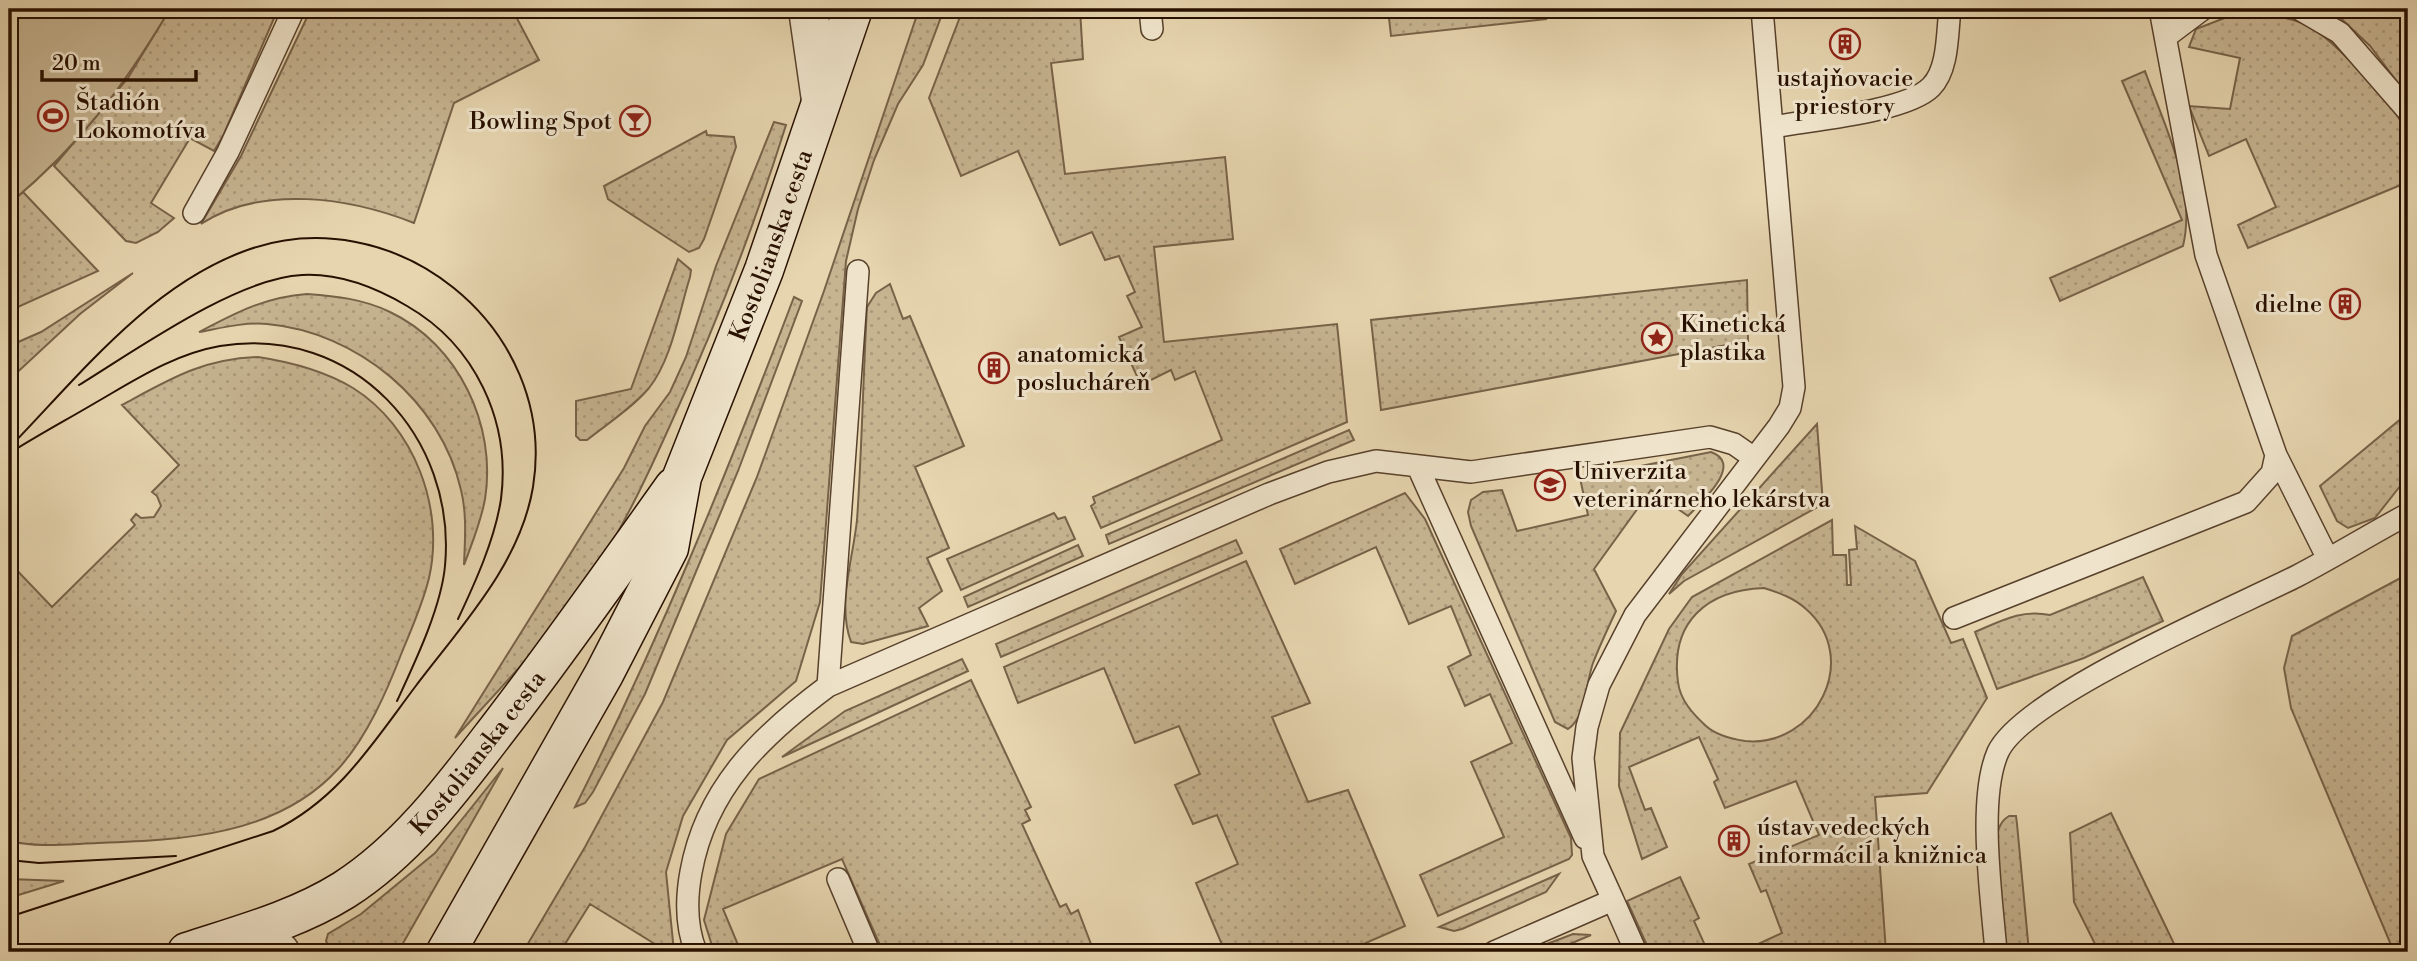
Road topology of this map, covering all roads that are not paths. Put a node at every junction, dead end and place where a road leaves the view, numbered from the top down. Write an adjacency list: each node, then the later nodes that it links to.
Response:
1 (294, 9): 13 (lane)
2 (808, 9): 10 (street)
3 (853, 9): 10 (street, Kostolianska cesta)
4 (1762, 9): 12 (lane)
5 (1950, 9): 12 (lane)
6 (2160, 9): 9 (lane)
7 (2203, 9): 9 (lane)
8 (2300, 9): 11 (lane)
9 (2167, 36): 15 (lane)
10 (821, 100): 18 (street, Kostolianska cesta)
11 (2408, 111)
12 (1773, 127): 16 (lane)
13 (194, 212)
14 (858, 271): 22 (lane)
15 (2276, 455): 20 (lane); 21 (lane)
16 (1754, 458): 17 (lane); 23 (lane)
17 (1418, 467): 22 (lane); 23 (lane)
18 (682, 477): 26 (street, Kostolianska cesta); 28 (street, Kostolianska cesta)
19 (2408, 514): 20 (lane)
20 (2328, 559): 33 (lane)
21 (1954, 618)
22 (828, 685): 29 (lane)
23 (1593, 856): 25 (lane)
24 (838, 879): 30 (lane)
25 (1613, 900): 31 (lane); 32 (lane)
26 (196, 949): 27 (street, Kostolianska cesta)
27 (280, 952)
28 (446, 952)
29 (696, 952)
30 (869, 952)
31 (1494, 952)
32 (1636, 952)
33 (1996, 952)

